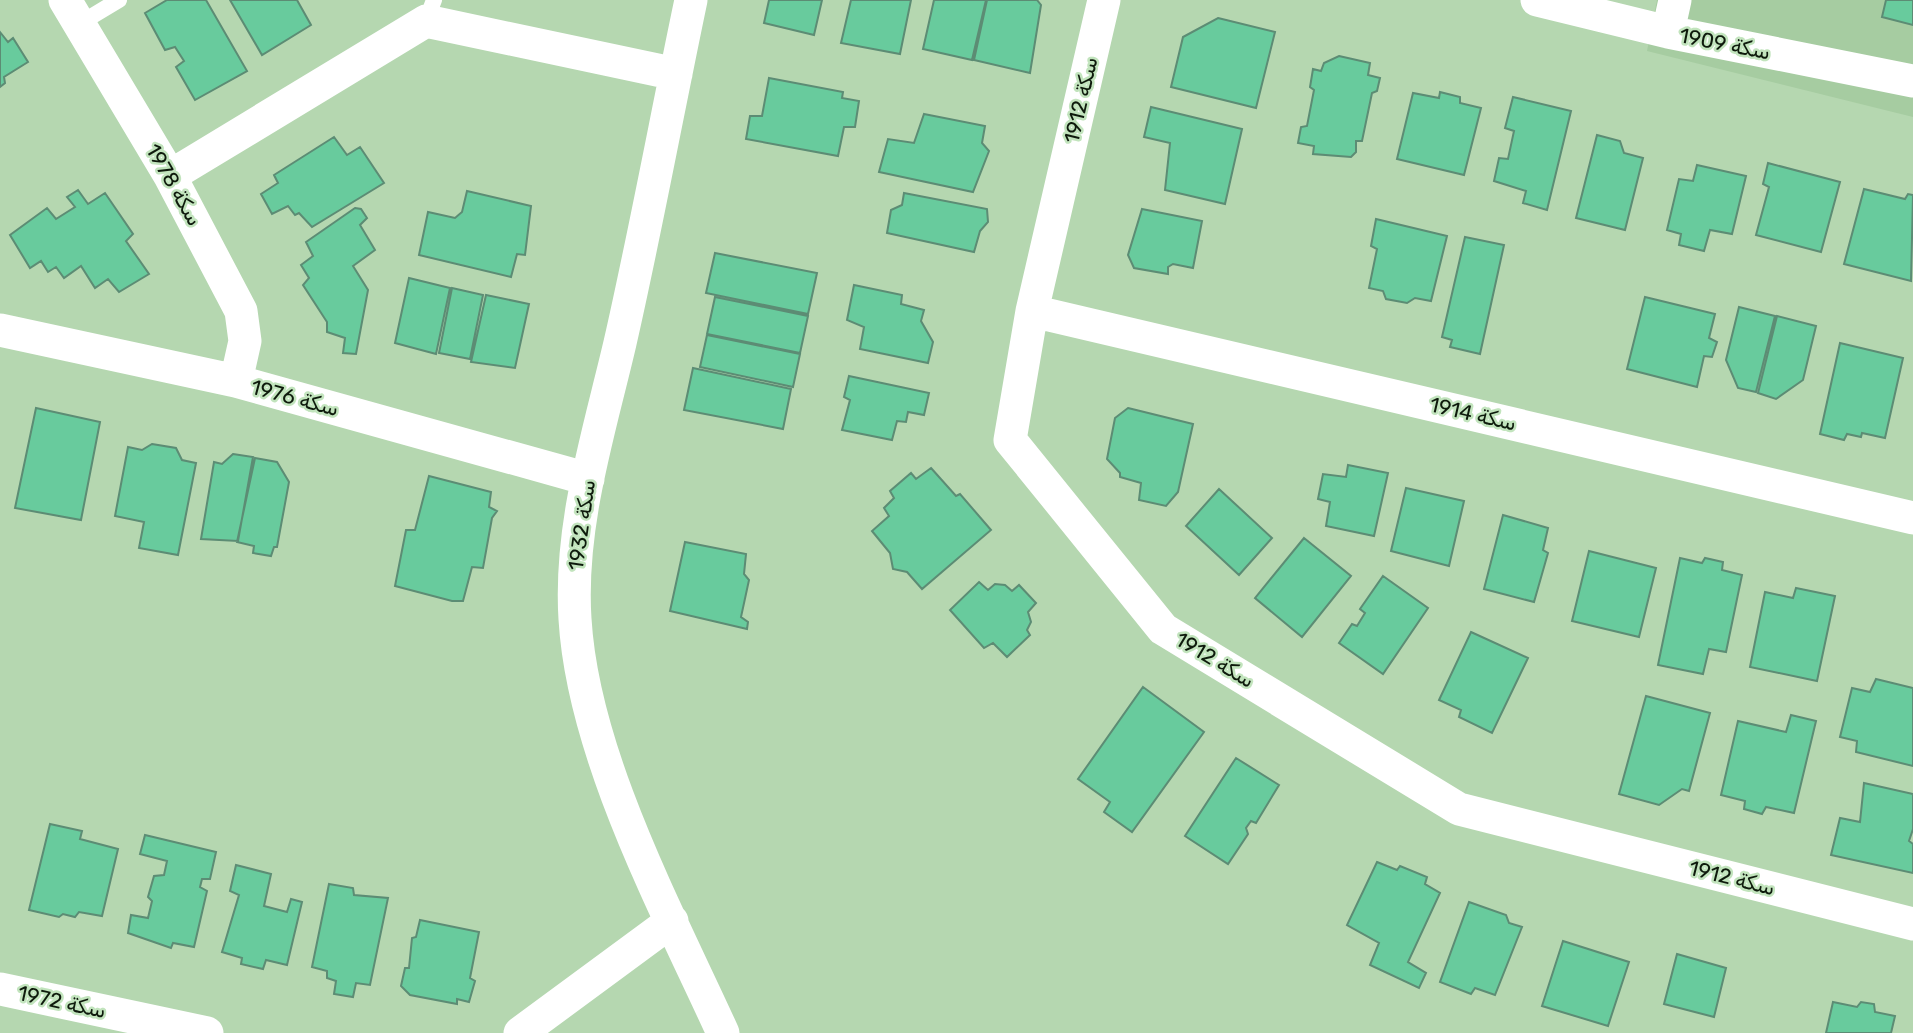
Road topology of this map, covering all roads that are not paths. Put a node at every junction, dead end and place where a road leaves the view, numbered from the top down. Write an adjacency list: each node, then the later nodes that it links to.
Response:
1 (119, 0): 7 (lane)
2 (691, 0): 9 (street, سكة 1932)
3 (1104, 0): 12 (street, سكة 1912)
4 (1537, 0): 8 (street, سكة 1909)
5 (1675, 0): 8 (street)
6 (430, 11): 9 (street); 11 (street)
7 (72, 12): 11 (street, سكة 1978)
8 (1668, 32): 10 (street, سكة 1909)
9 (676, 74): 15 (street, سكة 1932)
10 (1913, 81)
11 (170, 176): 14 (street, سكة 1978)
12 (1032, 311): 16 (street, سكة 1914); 18 (street, سكة 1912)
13 (0, 330): 14 (street, سكة 1976)
14 (236, 382): 15 (street, سكة 1976)
15 (588, 479): 17 (street, سكة 1932)
16 (1913, 518)
17 (672, 921): 21 (street); 22 (street, سكة 1932)
18 (1913, 924)
19 (0, 989): 20 (street, سكة 1972)
20 (207, 1033)
21 (520, 1033)
22 (723, 1033)

